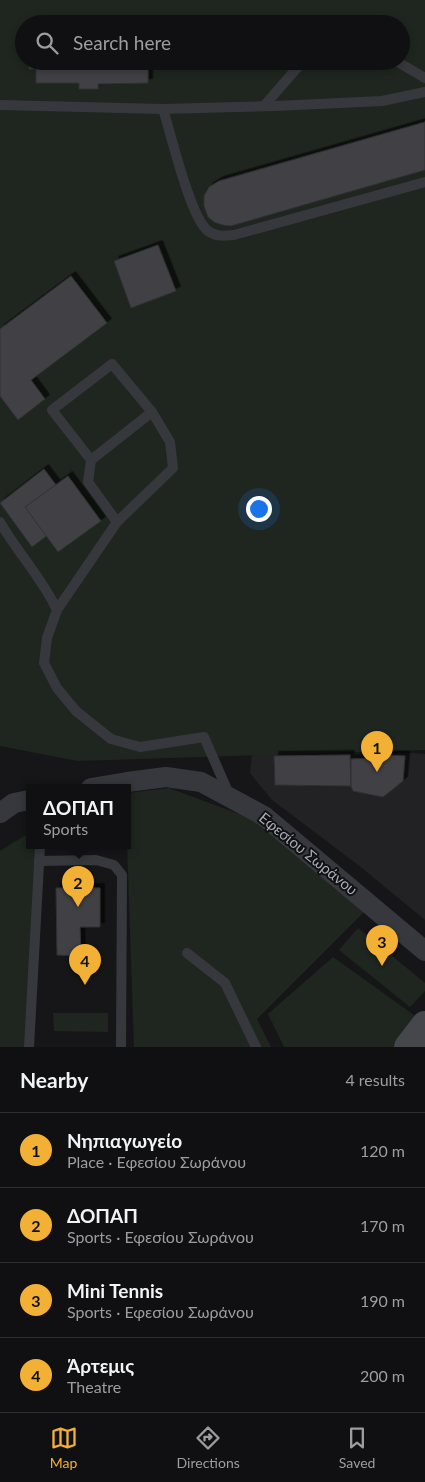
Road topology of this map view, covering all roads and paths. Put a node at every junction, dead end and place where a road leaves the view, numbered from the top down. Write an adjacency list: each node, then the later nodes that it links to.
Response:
1 (410, 69): 3 (lane)
2 (295, 70): 6 (lane)
3 (425, 78)
4 (425, 92): 6 (lane)
5 (0, 105): 7 (lane)
6 (264, 106): 7 (lane)
7 (163, 109): 8 (lane)
8 (425, 182)
9 (152, 412): 10 (lane); 10 (lane); 12 (lane)
10 (91, 460): 12 (lane)
11 (0, 522): 13 (lane)
12 (117, 522): 13 (lane)
13 (57, 610): 15 (lane)
14 (115, 784): 15 (street, Εφεσίου Σωράνου)
15 (230, 798): 18 (street, Εφεσίου Σωράνου)
16 (40, 849): 17 (lane)
17 (39, 861): 21 (lane); 22 (lane)
18 (425, 951)
19 (187, 953): 23 (lane)
20 (425, 1025): 24 (street)
21 (29, 1047)
22 (121, 1047)
23 (256, 1047)
24 (408, 1047)

